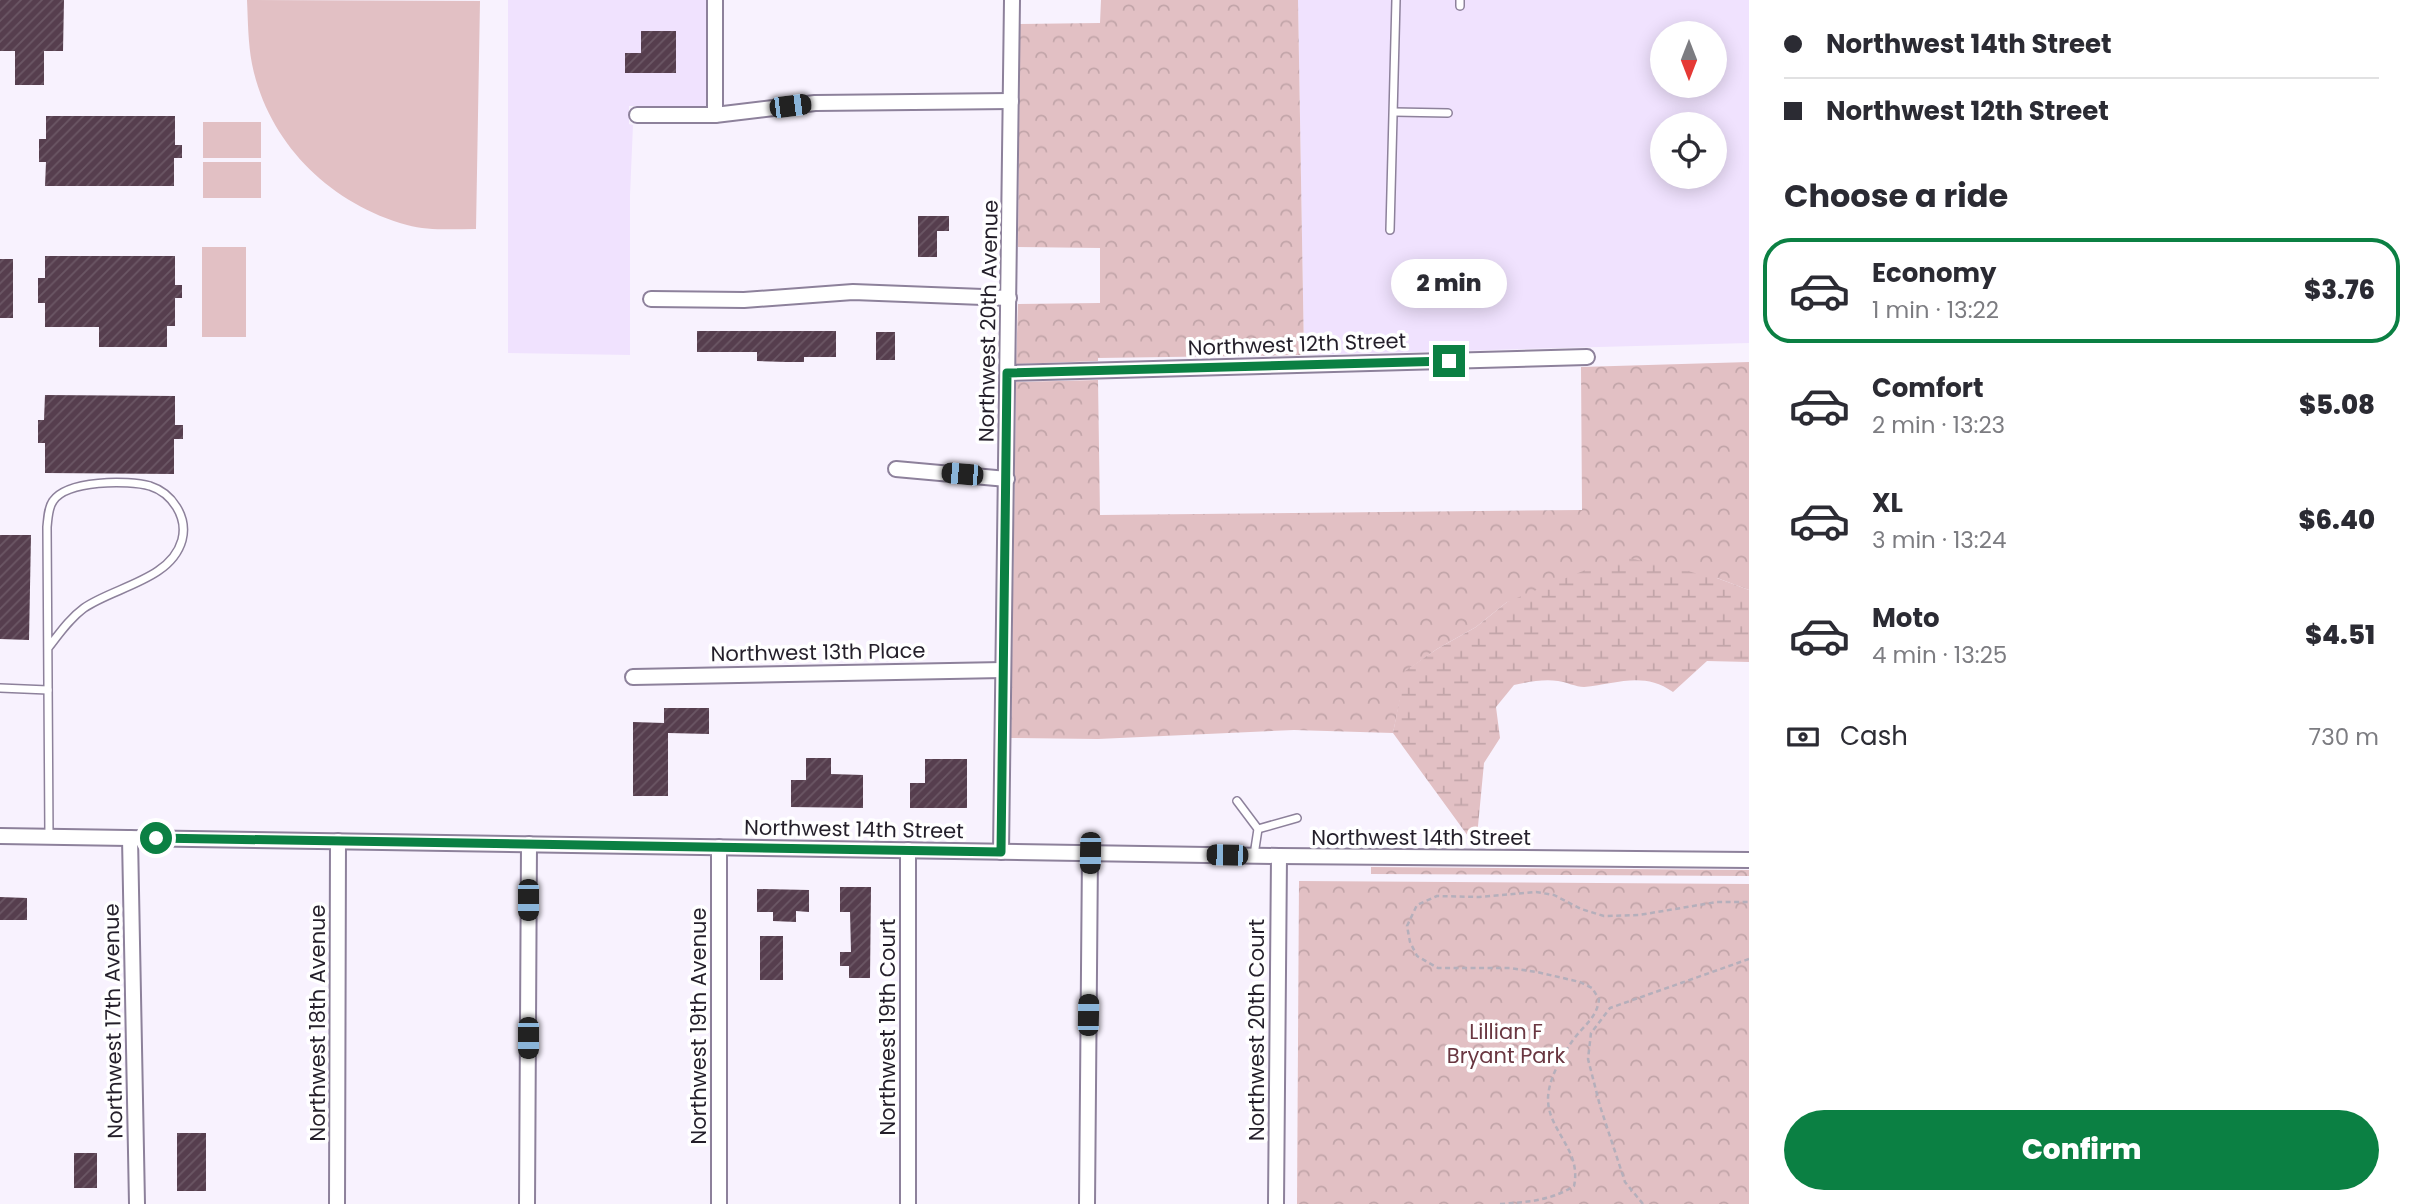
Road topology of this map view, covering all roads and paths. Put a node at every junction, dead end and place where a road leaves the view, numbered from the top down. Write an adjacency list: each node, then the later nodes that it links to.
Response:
1 (715, 0): 8 (street)
2 (1012, 0): 4 (street, Northwest 20th Avenue)
3 (1396, 0): 5 (lane)
4 (1011, 101): 8 (street); 10 (street, Northwest 20th Avenue)
5 (1394, 112): 6 (lane); 9 (lane)
6 (1448, 113)
7 (637, 115): 8 (street)
8 (715, 115)
9 (1390, 230)
10 (1009, 298): 11 (street); 13 (street, Northwest 20th Avenue)
11 (651, 299)
12 (1587, 357): 13 (street, Northwest 12th Street)
13 (1007, 373): 15 (street, Northwest 20th Avenue)
14 (896, 468): 15 (street)
15 (1007, 479): 17 (street, Northwest 20th Avenue)
16 (48, 648): 16 (lane); 20 (lane)
17 (1003, 670): 18 (street, Northwest 13th Place); 31 (street, Northwest 20th Avenue)
18 (633, 677)
19 (0, 688): 20 (lane)
20 (48, 690): 25 (lane)
21 (1237, 801): 23 (lane)
22 (1297, 818): 23 (lane)
23 (1258, 829): 33 (lane)
24 (0, 836): 25 (street, Northwest 14th Street)
25 (49, 837): 26 (street, Northwest 14th Street)
26 (130, 838): 27 (street, Northwest 14th Street); 38 (street, Northwest 17th Avenue)
27 (338, 841): 28 (street, Northwest 14th Street); 39 (street, Northwest 18th Avenue)
28 (529, 844): 29 (street, Northwest 14th Street); 40 (street)
29 (719, 847): 30 (street, Northwest 14th Street); 41 (street, Northwest 19th Avenue)
30 (908, 850): 31 (street, Northwest 14th Street); 42 (street, Northwest 19th Court)
31 (1001, 852): 32 (street, Northwest 14th Street)
32 (1090, 853): 33 (street, Northwest 14th Street); 43 (street)
33 (1254, 856): 34 (street, Northwest 14th Street)
34 (1279, 856): 35 (street, Northwest 14th Street); 44 (street, Northwest 20th Court)
35 (1749, 860)
36 (1749, 902): 45 (path)
37 (1749, 959): 46 (path)
38 (137, 1204)
39 (337, 1204)
40 (527, 1204)
41 (719, 1204)
42 (908, 1204)
43 (1087, 1204)
44 (1276, 1204)
45 (1500, 1204)
46 (1643, 1204)

